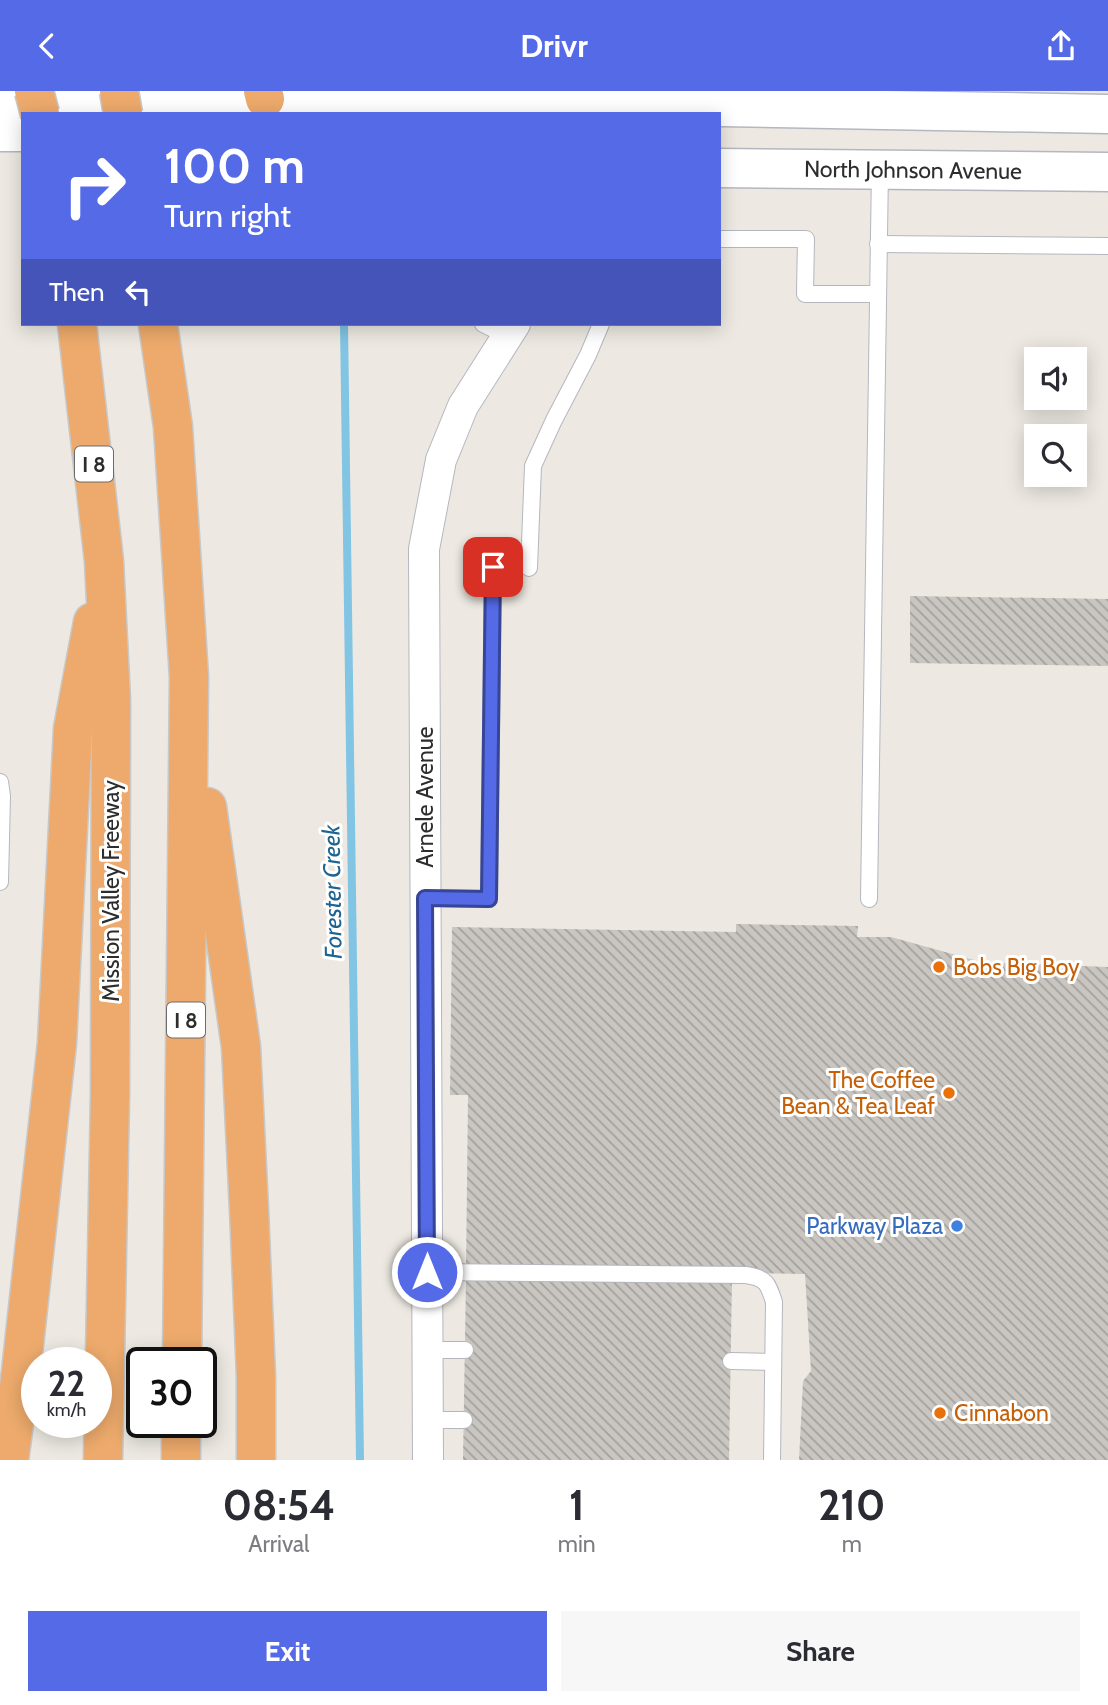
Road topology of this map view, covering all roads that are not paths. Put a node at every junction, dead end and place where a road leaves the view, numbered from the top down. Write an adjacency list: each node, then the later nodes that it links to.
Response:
1 (34, 91): 6 (highway, bridge)
2 (119, 91): 7 (highway, bridge)
3 (0, 94): 4 (main road)
4 (264, 95): 5 (main road)
5 (545, 103): 8 (main road)
6 (39, 112)
7 (123, 112)
8 (1108, 114)
9 (0, 132): 10 (main road)
10 (21, 132)
11 (721, 168): 12 (main road, North Johnson Avenue)
12 (880, 170): 13 (main road, North Johnson Avenue); 15 (lane)
13 (1108, 172)
14 (721, 239): 17 (lane)
15 (878, 244): 16 (lane); 17 (lane)
16 (1108, 246)
17 (877, 294): 29 (lane)
18 (77, 326): 22 (highway, Mission Valley Freeway / I 8)
19 (158, 326): 25 (highway, I 8)
20 (600, 326): 24 (lane)
21 (502, 328): 28 (street, Arnele Avenue)
22 (104, 561): 30 (highway, Mission Valley Freeway / I 8); 42 (highway)
23 (493, 567): 28 (lane)
24 (529, 568)
25 (189, 677): 33 (highway, I 8); 46 (highway)
26 (0, 782): 27 (lane)
27 (0, 882)
28 (425, 898): 31 (street, Arnele Avenue)
29 (869, 899)
30 (110, 1096): 32 (highway); 44 (highway, Mission Valley Freeway / I 8)
31 (427, 1272): 34 (street, Arnele Avenue); 37 (lane)
32 (84, 1347)
33 (182, 1347)
34 (428, 1350): 35 (lane); 38 (street, Arnele Avenue)
35 (465, 1350)
36 (731, 1361): 37 (lane)
37 (773, 1362): 48 (lane)
38 (428, 1420): 39 (lane); 47 (street, Arnele Avenue)
39 (464, 1420)
40 (81, 1438): 43 (highway)
41 (181, 1438): 45 (highway)
42 (9, 1460)
43 (80, 1460)
44 (103, 1460)
45 (181, 1460)
46 (256, 1460)
47 (428, 1460)
48 (772, 1460)

